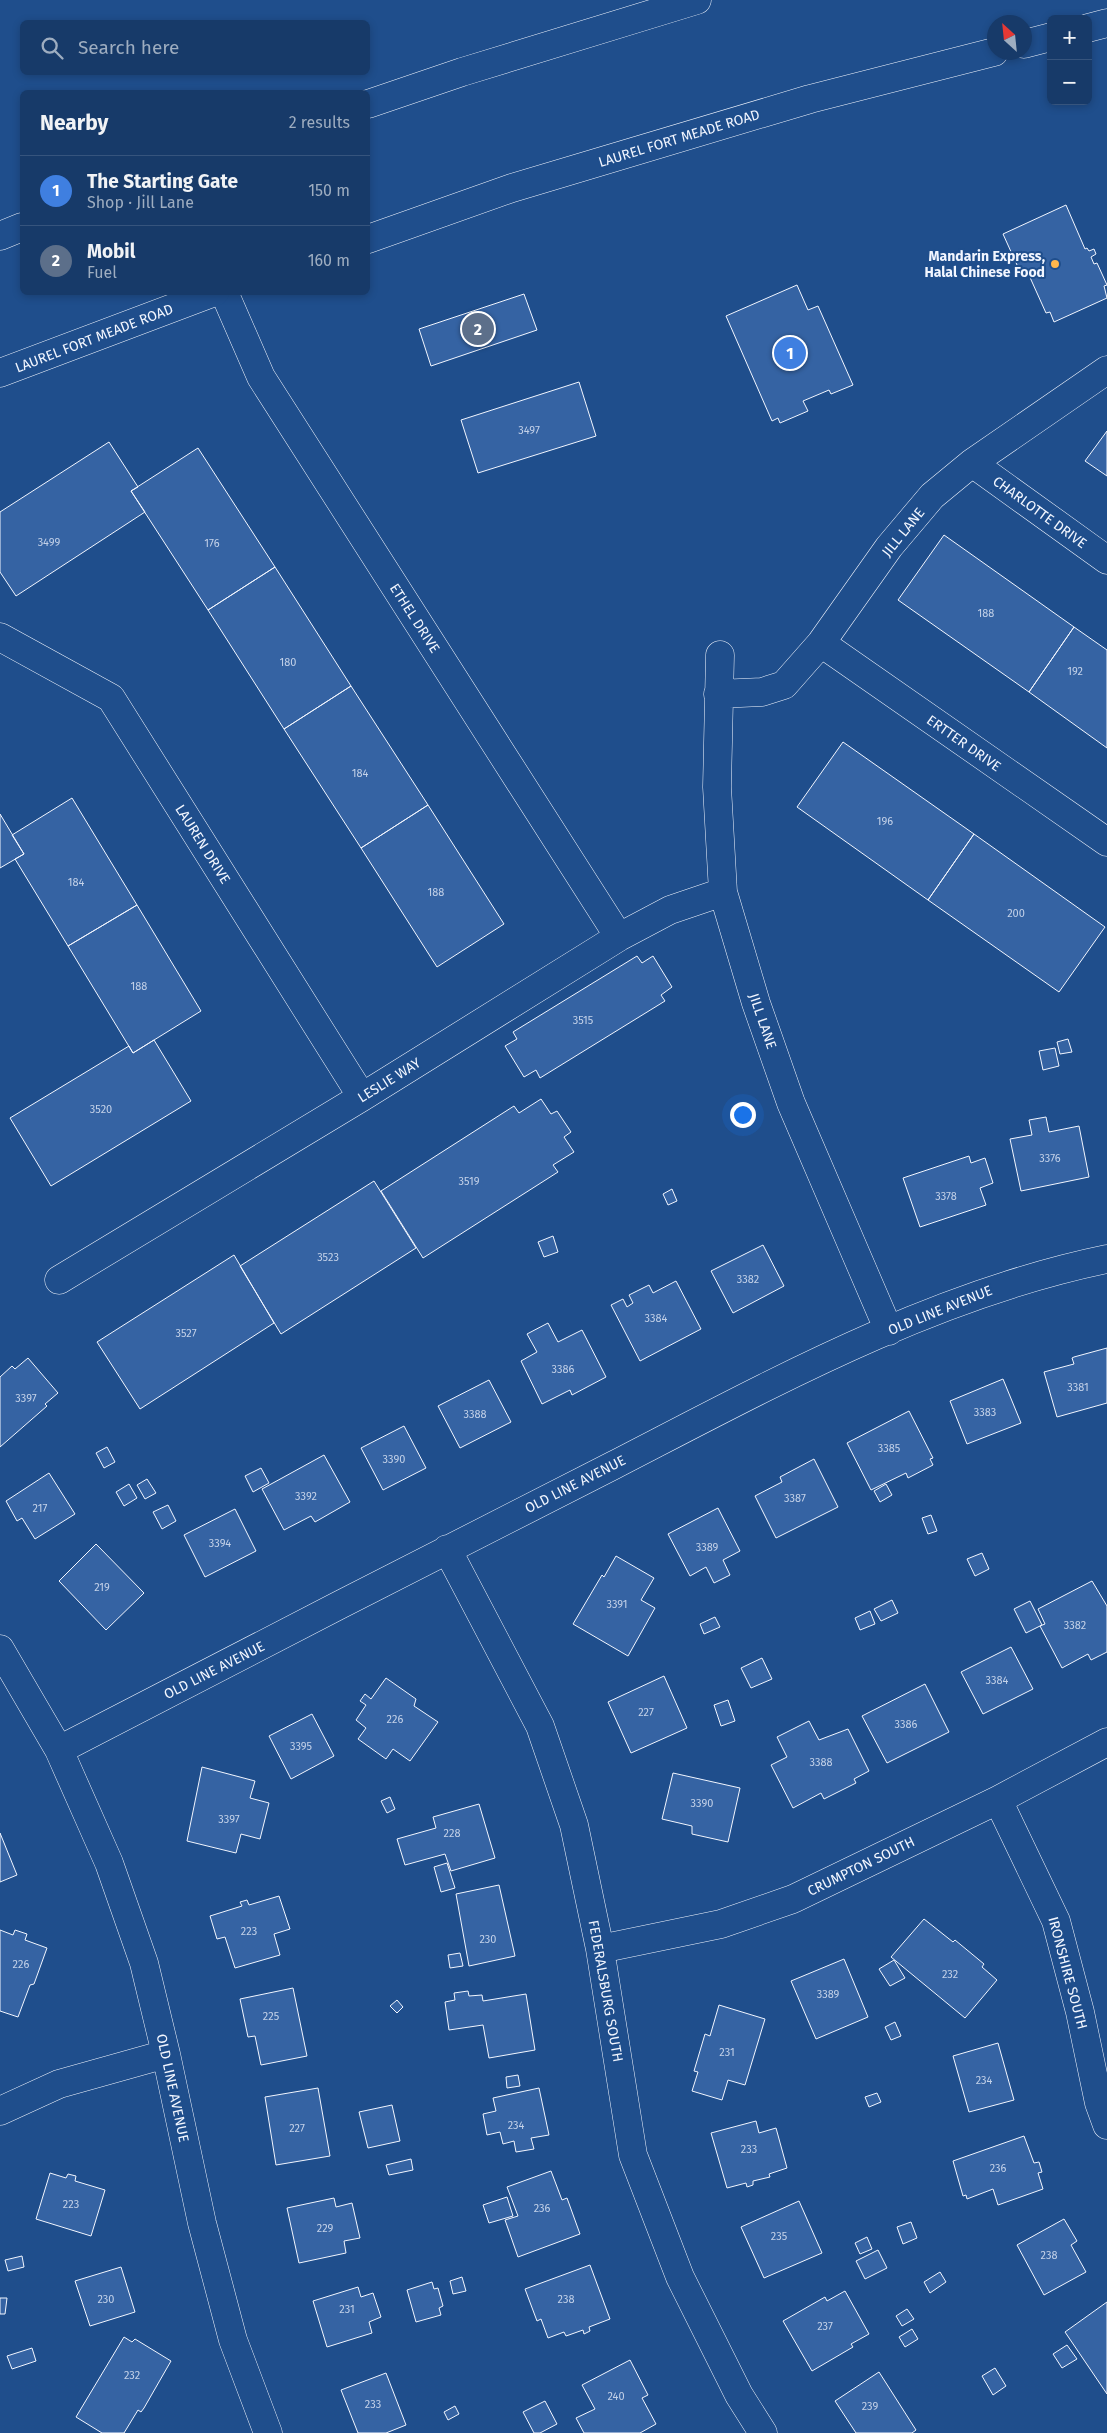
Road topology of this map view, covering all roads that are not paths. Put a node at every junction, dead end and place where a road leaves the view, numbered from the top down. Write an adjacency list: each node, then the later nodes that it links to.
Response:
1 (698, 0): 7 (street)
2 (1107, 23): 3 (street)
3 (1092, 27)
4 (1047, 38): 5 (street)
5 (1032, 42)
6 (987, 54): 10 (street, LAUREL FORT MEADE ROAD)
7 (370, 103)
8 (20, 229): 9 (street)
9 (0, 236)
10 (370, 238)
11 (207, 295): 14 (street, LAUREL FORT MEADE ROAD)
12 (225, 295): 23 (street, ETHEL DRIVE)
13 (1107, 370): 15 (street, JILL LANE)
14 (0, 373)
15 (972, 463): 16 (street, CHARLOTTE DRIVE); 18 (street, JILL LANE)
16 (1107, 560)
17 (0, 637): 24 (street, LAUREN DRIVE)
18 (821, 643): 20 (street, JILL LANE); 21 (street, ERTTER DRIVE)
19 (720, 655): 20 (street, JILL LANE)
20 (718, 694): 22 (street, JILL LANE)
21 (1107, 842)
22 (723, 892): 23 (street, LESLIE WAY); 27 (street, JILL LANE)
23 (619, 937): 24 (street, LESLIE WAY)
24 (362, 1097): 26 (street, LESLIE WAY)
25 (1107, 1259): 27 (street, OLD LINE AVENUE)
26 (60, 1280)
27 (889, 1331): 28 (street, OLD LINE AVENUE)
28 (447, 1549): 31 (street, OLD LINE AVENUE); 33 (street, FEDERALSBURG SOUTH)
29 (0, 1649): 31 (street, OLD LINE AVENUE)
30 (1107, 1742): 32 (street, CRUMPTON SOUTH)
31 (59, 1750): 34 (street, OLD LINE AVENUE)
32 (998, 1800): 33 (street, CRUMPTON SOUTH); 36 (street, IRONSHIRE SOUTH)
33 (600, 1949): 38 (street, FEDERALSBURG SOUTH)
34 (166, 2054): 35 (street); 37 (street, OLD LINE AVENUE)
35 (0, 2111)
36 (1107, 2125)
37 (268, 2433)
38 (763, 2433)

